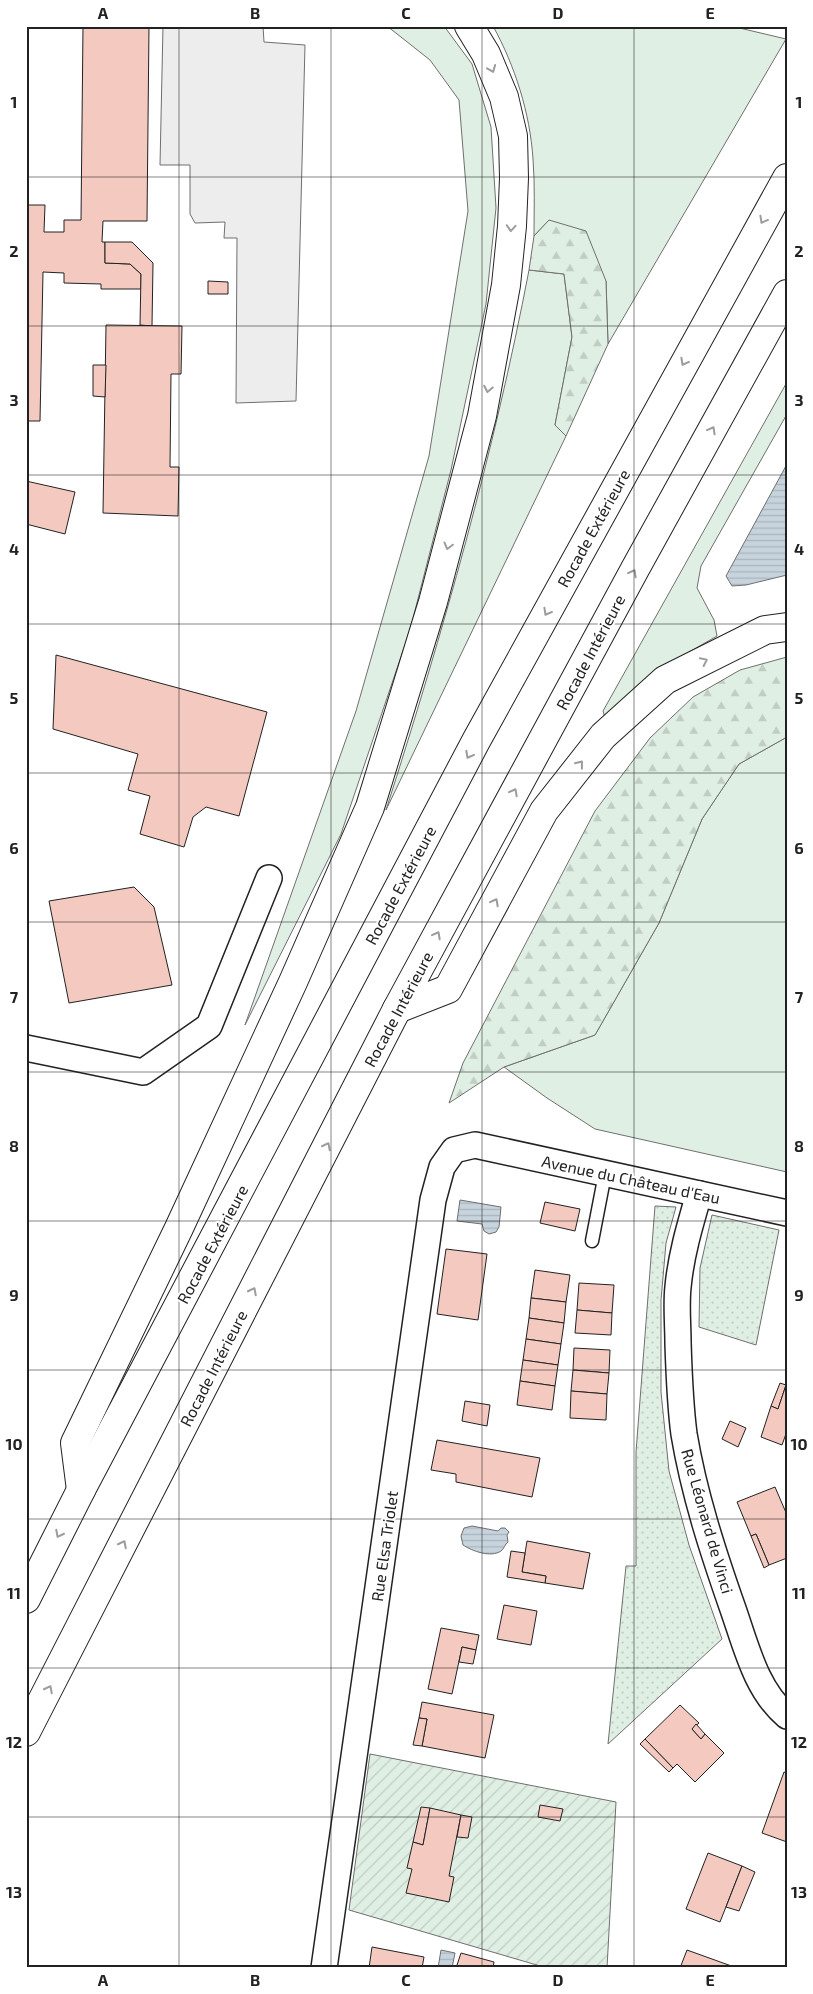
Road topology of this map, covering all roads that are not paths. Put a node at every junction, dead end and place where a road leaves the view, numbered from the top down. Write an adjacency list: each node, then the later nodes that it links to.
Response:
1 (469, 26): 13 (highway, one-way to 13)
2 (787, 178): 13 (highway, Rocade Extérieure, one-way to 13)
3 (787, 294): 6 (highway, Rocade Intérieure, one-way to 3)
4 (787, 626): 6 (highway, one-way to 4)
5 (269, 878): 7 (street)
6 (397, 1009): 16 (highway, Rocade Intérieure, one-way to 6)
7 (26, 1048)
8 (475, 1145): 9 (street, Avenue du Château d'Eau); 17 (street, Rue Elsa Triolet)
9 (605, 1174): 10 (street, Avenue du Château d'Eau); 12 (lane)
10 (699, 1194): 11 (street, Avenue du Château d'Eau); 15 (street, Rue Léonard de Vinci)
11 (787, 1213)
12 (592, 1241)
13 (82, 1490): 14 (highway, Rocade Extérieure, one-way to 14)
14 (26, 1599)
15 (787, 1716)
16 (26, 1732)
17 (324, 1968)

